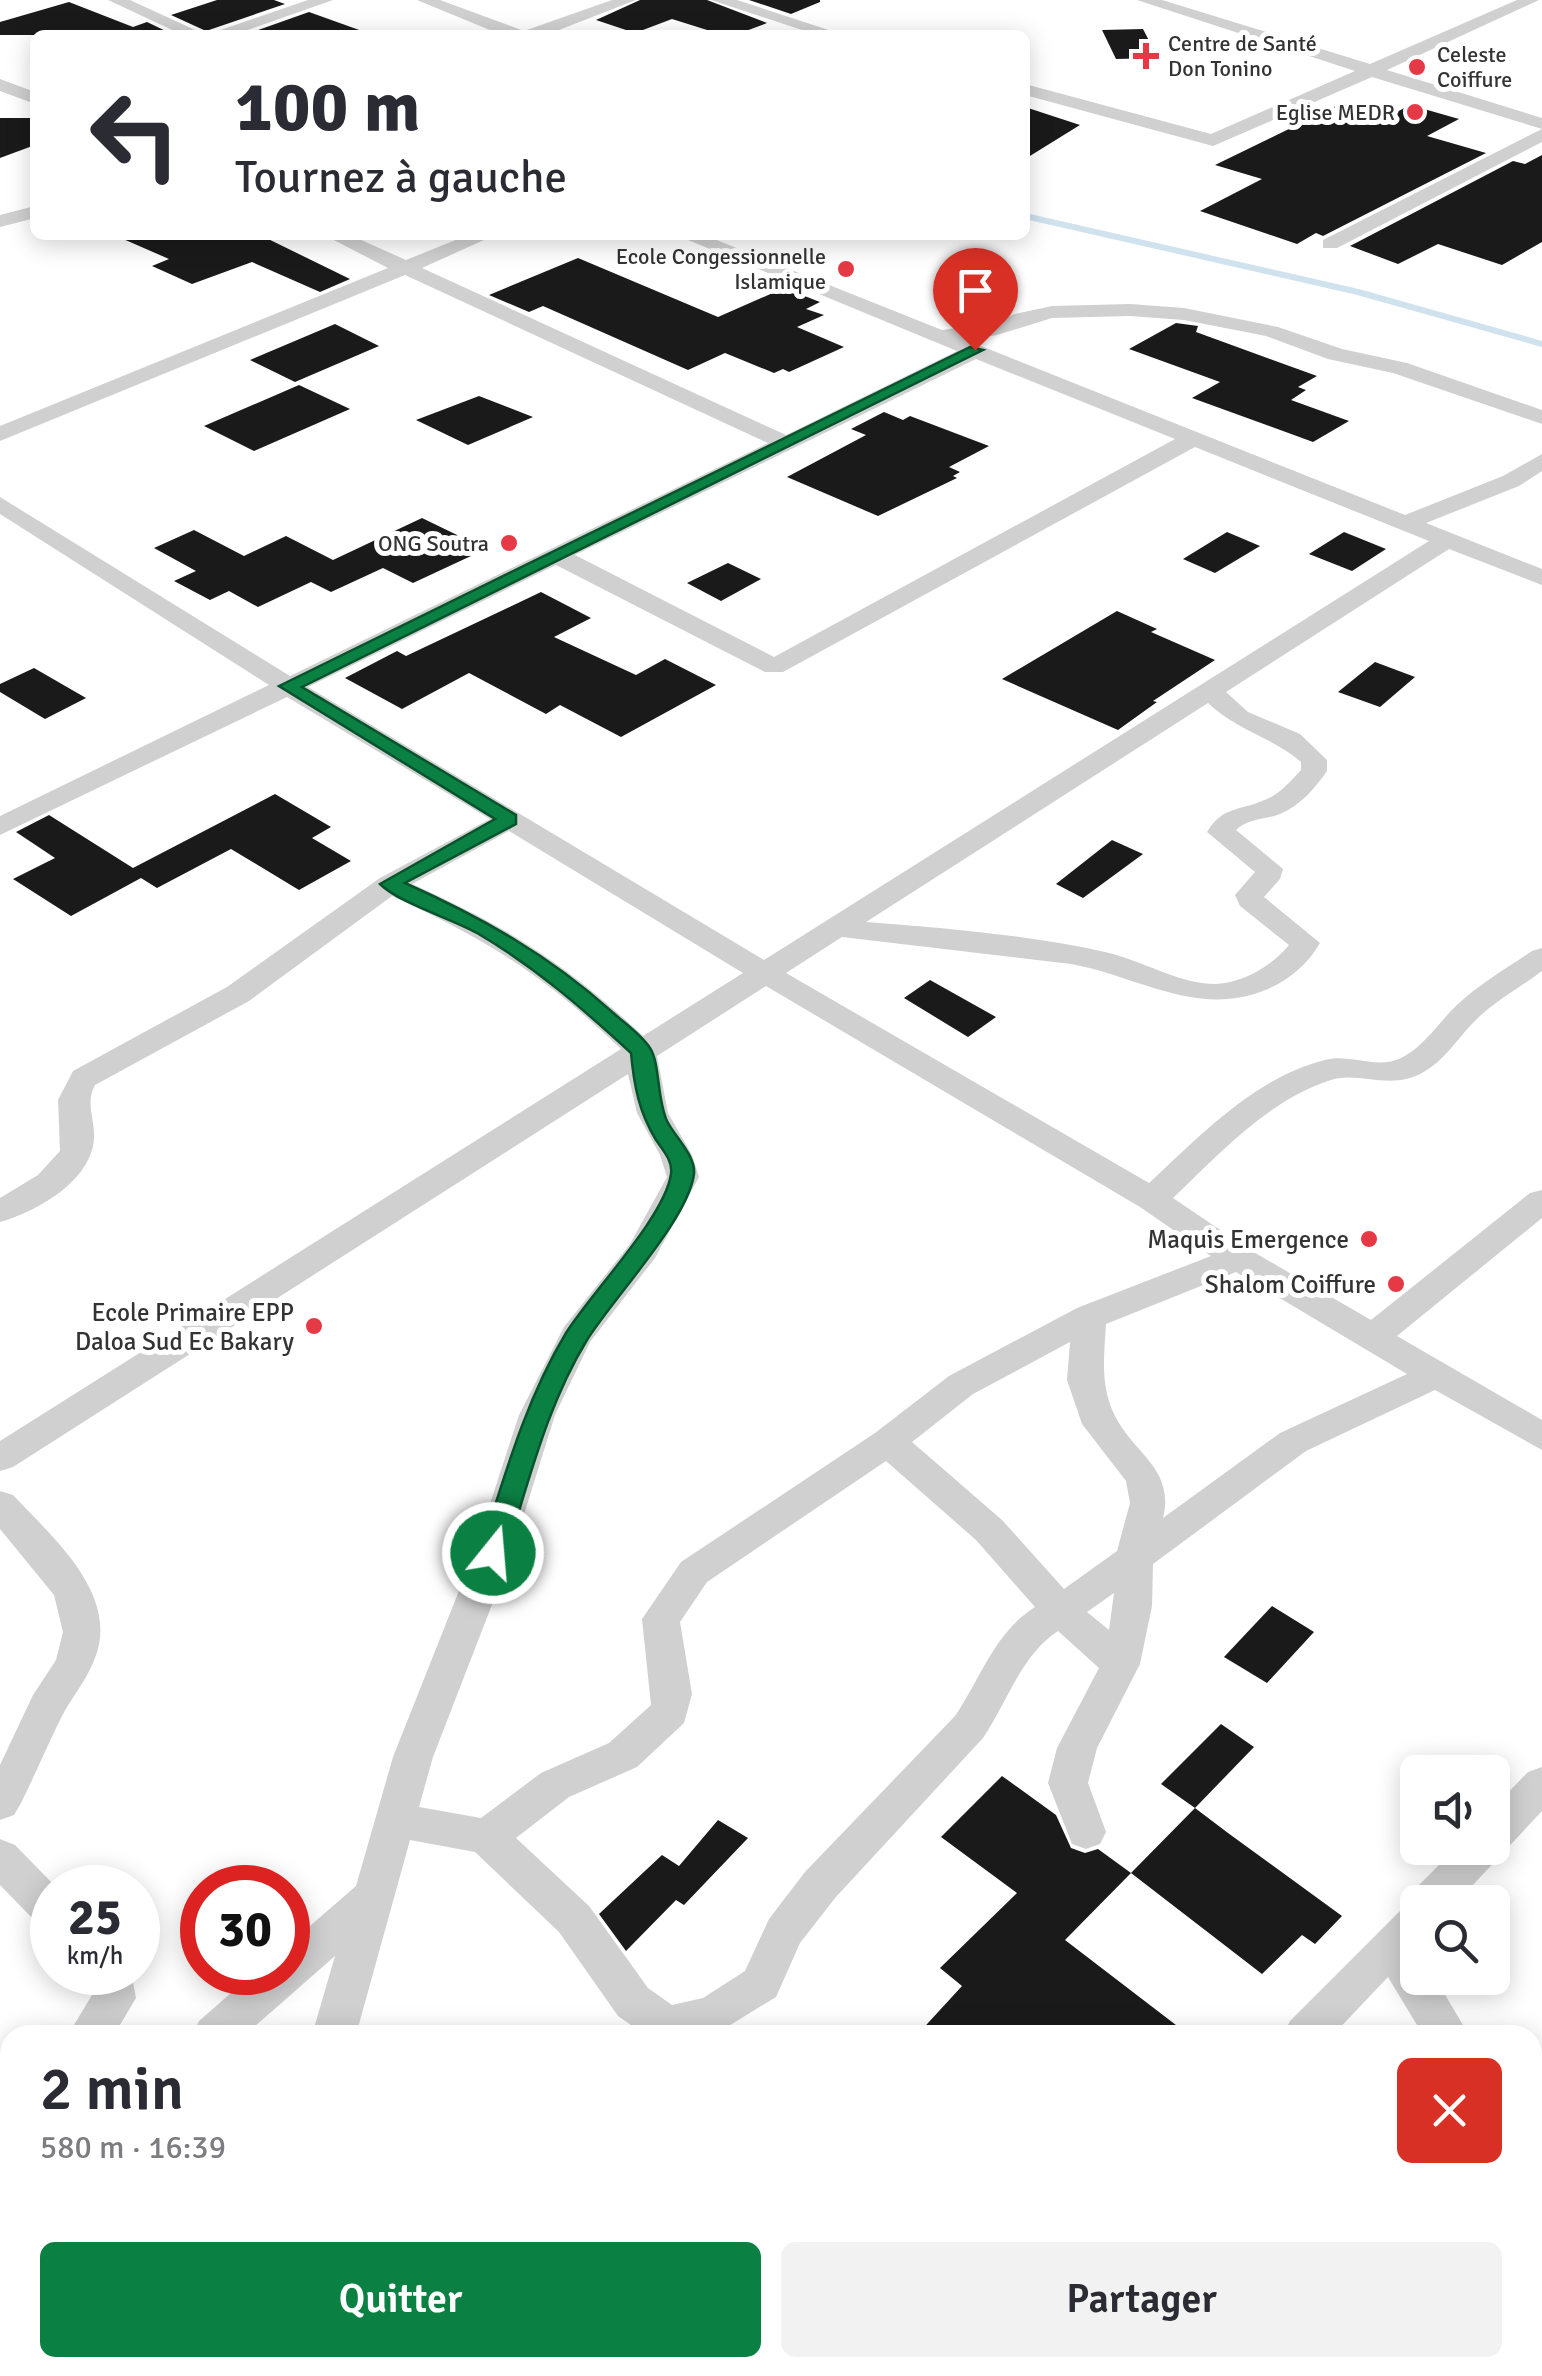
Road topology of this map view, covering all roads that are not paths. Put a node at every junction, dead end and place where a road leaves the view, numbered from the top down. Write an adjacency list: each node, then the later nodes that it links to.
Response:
1 (116, 0): 10 (street)
2 (325, 0): 11 (street)
3 (424, 0): 12 (street)
4 (628, 0): 13 (street)
5 (719, 0): 14 (street)
6 (1144, 0): 15 (street)
7 (1531, 0): 8 (street)
8 (1510, 9): 9 (street); 15 (street)
9 (1542, 18)
10 (186, 30)
11 (230, 30)
12 (505, 30)
13 (544, 30)
14 (818, 30)
15 (1372, 70): 17 (street); 21 (street)
16 (0, 84): 18 (street)
17 (1030, 90)
18 (30, 95)
19 (30, 95): 20 (street)
20 (0, 102)
21 (1542, 124)
22 (1542, 136): 28 (street)
23 (30, 213): 24 (street)
24 (0, 220)
25 (345, 240): 29 (street)
26 (473, 240): 29 (street)
27 (698, 240): 30 (street)
28 (1330, 244)
29 (406, 268): 33 (street); 35 (street)
30 (940, 337): 31 (street); 32 (street)
31 (975, 350): 34 (street); 35 (street)
32 (1542, 417)
33 (0, 434)
34 (1196, 437): 38 (street); 40 (street)
35 (785, 443): 40 (street)
36 (1542, 461): 38 (street)
37 (0, 504): 42 (street)
38 (1406, 523): 39 (street)
39 (1447, 540): 41 (street); 43 (street)
40 (556, 555): 42 (street)
41 (1542, 578)
42 (288, 686): 44 (street); 45 (street)
43 (1210, 691): 47 (street); 47 (street)
44 (509, 820): 46 (street); 49 (street)
45 (0, 827)
46 (390, 884): 50 (street); 53 (street)
47 (836, 928): 49 (street)
48 (1542, 957): 51 (street)
49 (765, 973): 50 (street); 51 (street)
50 (641, 1051): 60 (street); 68 (street)
51 (1152, 1199): 54 (street)
52 (1542, 1201): 56 (street)
53 (0, 1211)
54 (1238, 1258): 55 (street); 56 (street)
55 (1089, 1318): 59 (street); 62 (street)
56 (1372, 1338): 57 (street)
57 (1436, 1375): 58 (street); 62 (street)
58 (1542, 1438)
59 (888, 1442): 63 (street); 70 (street)
60 (0, 1458)
61 (0, 1505): 66 (street)
62 (1134, 1557): 63 (street); 64 (street)
63 (1058, 1608): 64 (street); 85 (street)
64 (1121, 1664): 69 (street)
65 (1542, 1784): 67 (street)
66 (0, 1803)
67 (1510, 1817)
68 (398, 1820): 70 (street); 75 (street)
69 (1086, 1832)
70 (487, 1837): 84 (street)
71 (0, 1857): 74 (street)
72 (1466, 1865): 73 (street)
73 (1446, 1885)
74 (30, 1888)
75 (371, 1898): 77 (street); 83 (street)
76 (1400, 1934): 86 (street)
77 (310, 1952)
78 (113, 1995): 81 (street)
79 (260, 1995): 82 (street)
80 (1431, 1995): 87 (street)
81 (96, 2025)
82 (226, 2025)
83 (337, 2025)
84 (660, 2025)
85 (688, 2025)
86 (1314, 2025)
87 (1444, 2025)

